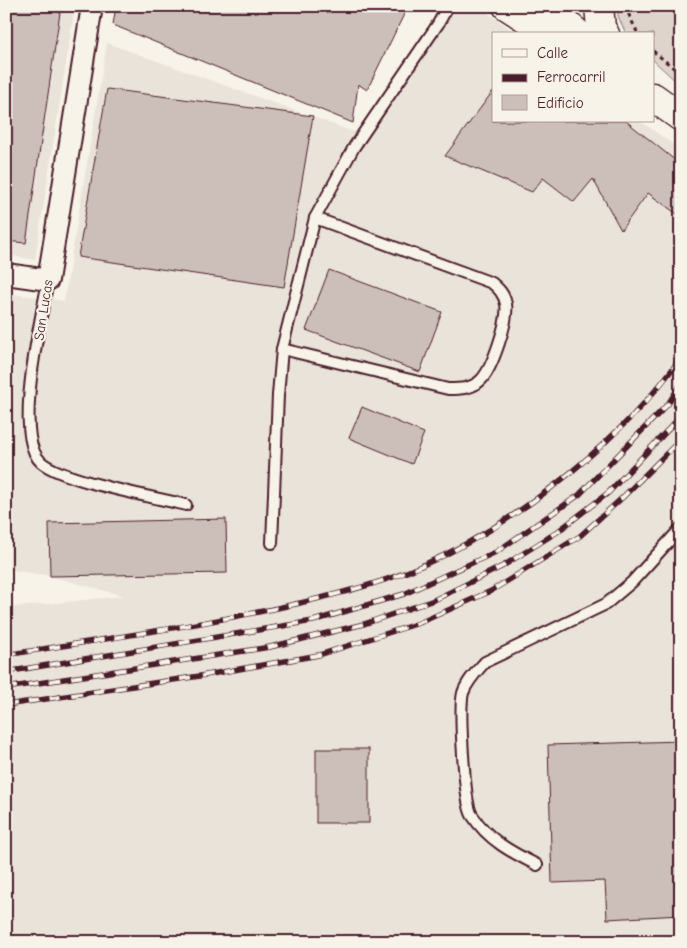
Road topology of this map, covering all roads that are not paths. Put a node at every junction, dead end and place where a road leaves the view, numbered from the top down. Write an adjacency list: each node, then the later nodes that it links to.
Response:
1 (92, 6): 13 (street, San Lucas)
2 (448, 6): 11 (lane)
3 (507, 6): 6 (main road)
4 (545, 6): 7 (main road)
5 (599, 6): 8 (main road)
6 (548, 32)
7 (576, 32)
8 (604, 32)
9 (654, 98): 10 (main road)
10 (681, 117)
11 (315, 218): 14 (lane); 14 (lane)
12 (6, 274): 13 (street)
13 (48, 280): 15 (lane, San Lucas)
14 (282, 349): 17 (lane)
15 (186, 505)
16 (681, 528): 18 (lane)
17 (272, 543)
18 (537, 865)

